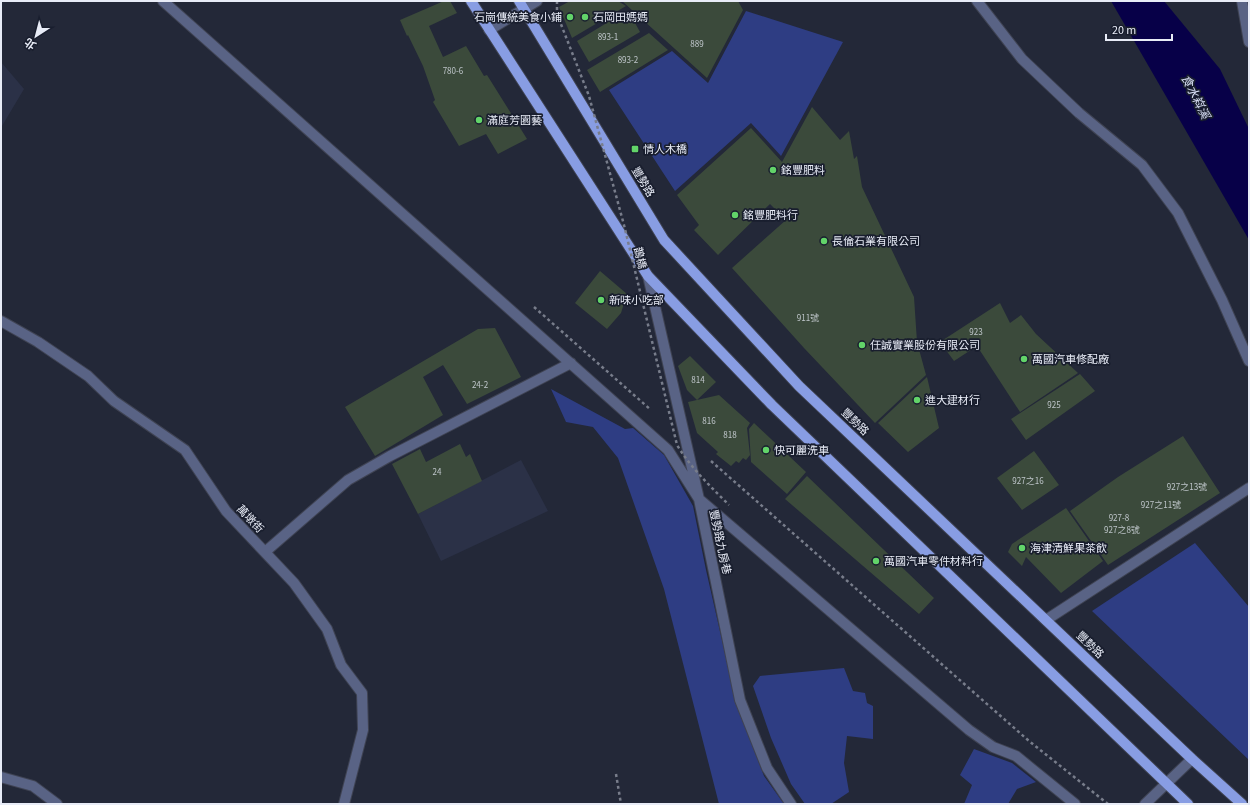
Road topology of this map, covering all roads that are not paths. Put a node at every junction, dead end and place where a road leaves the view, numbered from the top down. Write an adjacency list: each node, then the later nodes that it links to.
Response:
1 (163, 1): 12 (street)
2 (471, 1): 7 (main road)
3 (537, 1): 6 (street)
4 (977, 1): 11 (street)
5 (1242, 1): 8 (street)
6 (521, 5): 7 (street); 16 (main road, 豐勢路)
7 (489, 30): 9 (main road)
8 (1249, 42)
9 (648, 276): 14 (street, 豐勢路九房巷); 19 (main road)
10 (1, 321): 15 (street, 萬墩街)
11 (1249, 361)
12 (571, 363): 14 (street); 15 (street)
13 (1249, 488): 16 (street)
14 (699, 499): 22 (street, 豐勢路九房巷); 23 (street)
15 (265, 552): 21 (street, 萬墩街)
16 (1046, 620): 17 (main road, 豐勢路)
17 (1192, 759): 19 (street); 26 (main road, 豐勢路)
18 (1, 777): 20 (street)
19 (1166, 784): 24 (street); 25 (main road)
20 (57, 804)
21 (344, 804)
22 (791, 804)
23 (1075, 804)
24 (1145, 804)
25 (1188, 804)
26 (1242, 804)

